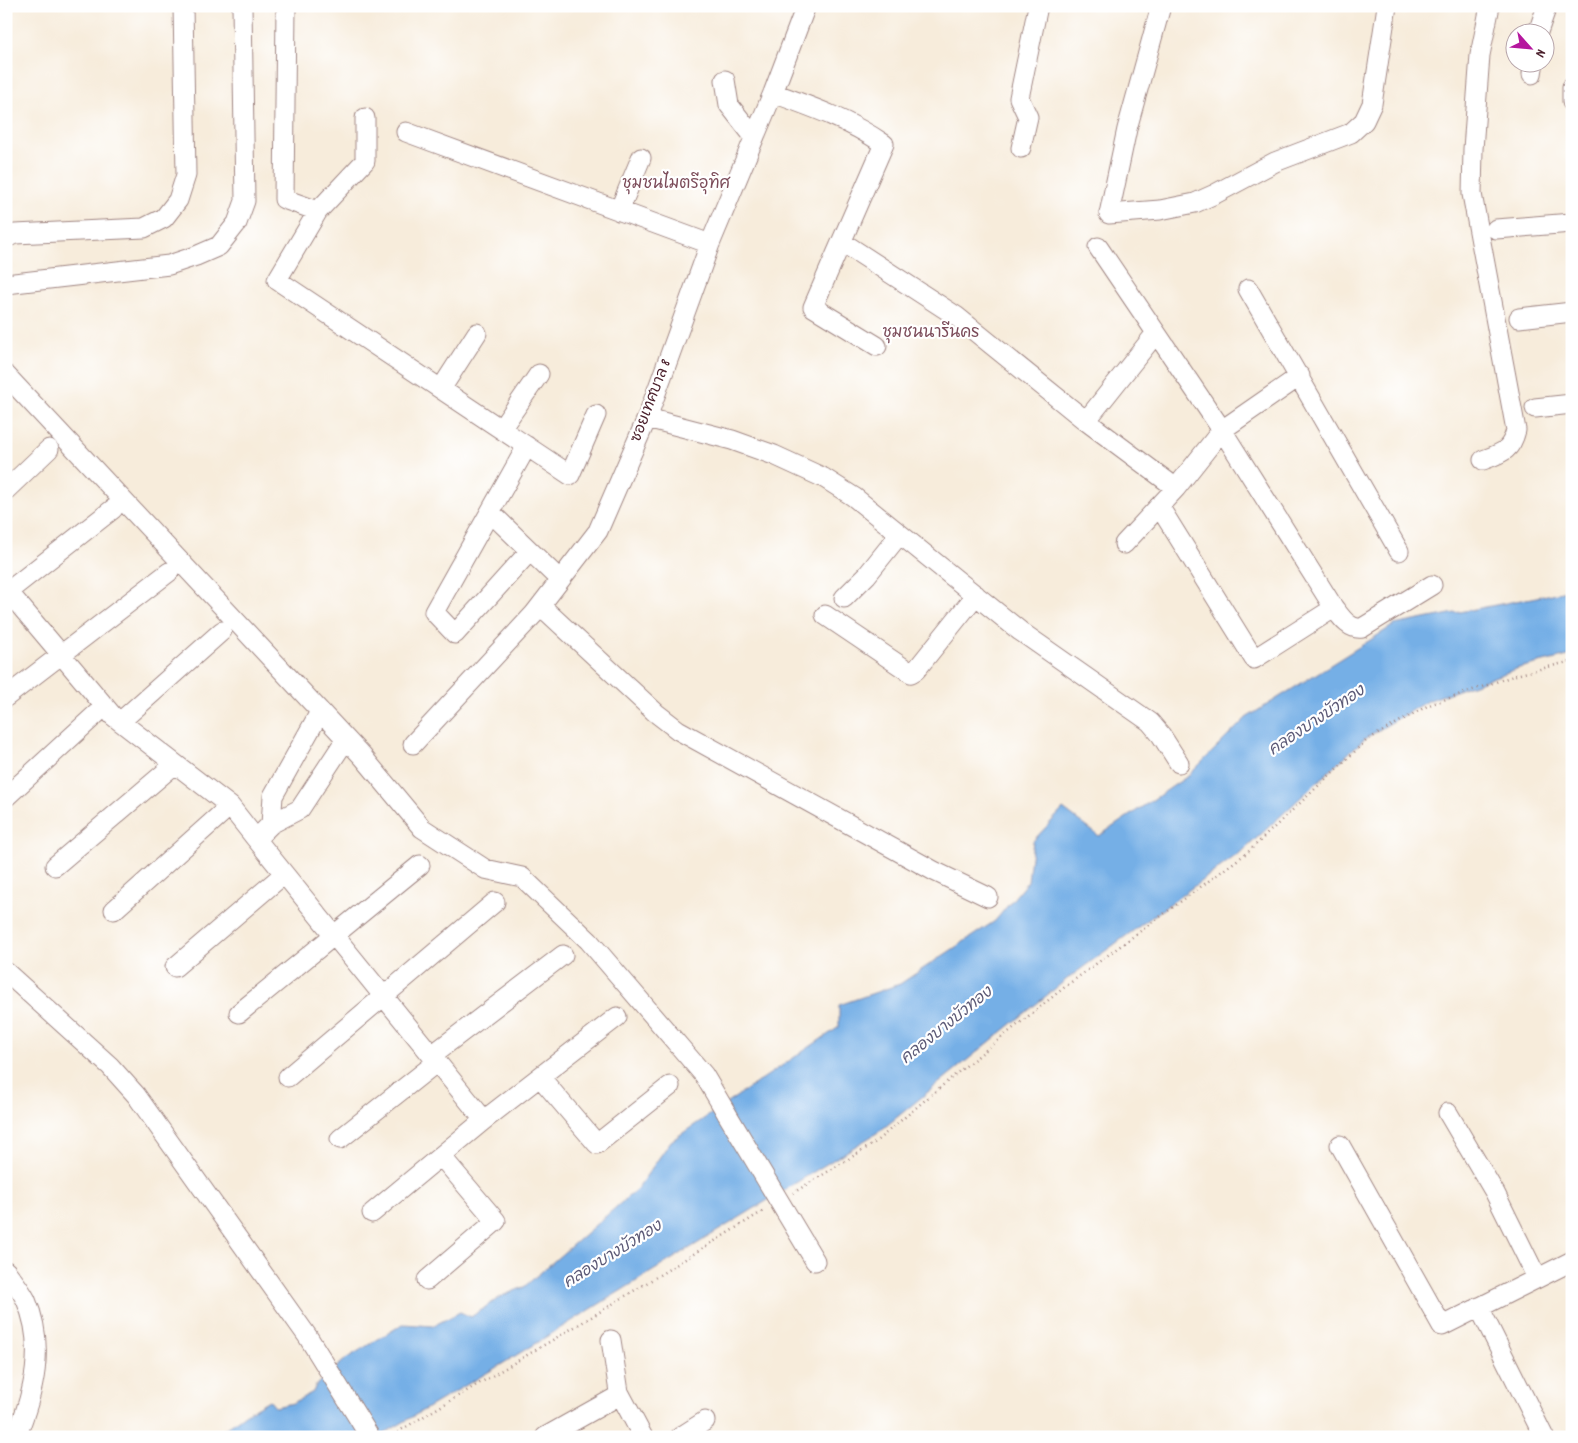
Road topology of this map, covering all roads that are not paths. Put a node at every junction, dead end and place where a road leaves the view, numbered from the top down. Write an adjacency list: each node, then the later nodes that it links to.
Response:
1 (183, 6): 24 (street)
2 (242, 6): 28 (street)
3 (286, 6): 20 (street)
4 (806, 6): 13 (street, ซอยเทศบาล 8)
5 (1038, 6): 18 (street)
6 (1161, 6): 7 (street)
7 (1387, 6)
8 (1490, 6): 48 (street)
9 (1547, 6): 10 (street)
10 (1541, 22)
11 (725, 80): 17 (street)
12 (1572, 87): 14 (street)
13 (773, 93): 17 (street, ซอยเทศบาล 8); 25 (street)
14 (1572, 102)
15 (364, 118): 20 (street)
16 (406, 132): 21 (street)
17 (754, 137): 26 (street, ซอยเทศบาล 8)
18 (1021, 148)
19 (641, 158): 21 (street)
20 (318, 211): 38 (street)
21 (619, 211): 26 (street)
22 (1572, 223): 23 (street)
23 (1496, 229)
24 (6, 238)
25 (842, 242): 34 (street); 43 (street)
26 (710, 244): 42 (street, ซอยเทศบาล 8)
27 (1098, 247): 33 (street)
28 (6, 284)
29 (1248, 289): 37 (street)
30 (1572, 312): 31 (street)
31 (1519, 318)
32 (477, 333): 38 (street)
33 (1156, 333): 43 (street); 45 (street)
34 (877, 346)
35 (539, 374): 44 (street)
36 (6, 375): 71 (street)
37 (1300, 376): 45 (street); 57 (street)
38 (441, 389): 44 (street)
39 (1572, 404): 40 (street)
40 (1535, 408)
41 (596, 415): 46 (street)
42 (647, 418): 54 (street); 59 (street, ซอยเทศบาล 8)
43 (1086, 420): 49 (street)
44 (501, 429): 46 (street)
45 (1222, 430): 49 (street); 65 (street)
46 (527, 446): 53 (street)
47 (49, 449): 50 (street)
48 (1483, 460)
49 (1176, 488): 51 (street)
50 (6, 490)
51 (1159, 506): 55 (street); 65 (street)
52 (113, 509): 61 (street)
53 (490, 512): 56 (street); 56 (street)
54 (900, 535): 62 (street); 63 (street)
55 (1124, 544)
56 (530, 550): 59 (street)
57 (1399, 551)
58 (169, 572): 68 (street)
59 (560, 580): 64 (street, ซอยเทศบาล 8)
60 (1432, 586): 65 (street)
61 (7, 591): 68 (street)
62 (976, 595): 66 (street); 75 (street)
63 (844, 598)
64 (541, 606): 74 (street, ซอยเทศบาล 8); 84 (street)
65 (1334, 608)
66 (825, 615)
67 (222, 631): 72 (street)
68 (61, 654): 69 (street); 70 (street)
69 (6, 697)
70 (105, 706): 72 (street); 77 (street)
71 (320, 712): 73 (street); 79 (street)
72 (121, 721): 76 (street)
73 (346, 739): 79 (street); 104 (street, bridge)
74 (413, 744)
75 (1179, 763)
76 (175, 764): 78 (street); 82 (street)
77 (6, 796)
78 (230, 806): 80 (street); 86 (street)
79 (272, 823): 80 (street)
80 (256, 839): 83 (street)
81 (420, 865): 87 (street)
82 (55, 866)
83 (284, 874): 87 (street); 89 (street)
84 (988, 897)
85 (495, 902): 91 (street)
86 (114, 910)
87 (333, 934): 91 (street); 92 (street)
88 (564, 955): 94 (street)
89 (175, 967)
90 (6, 972): 114 (street)
91 (384, 997): 94 (street); 95 (street)
92 (239, 1013)
93 (617, 1017): 96 (street)
94 (434, 1059): 99 (street); 100 (street)
95 (288, 1077)
96 (540, 1077): 97 (street); 99 (street)
97 (670, 1086)
98 (1448, 1113): 107 (street)
99 (484, 1120): 102 (street)
100 (340, 1139)
101 (1340, 1146): 109 (street)
102 (440, 1156): 103 (street); 108 (street)
103 (372, 1213)
104 (814, 1261)
105 (1572, 1261): 107 (street)
106 (6, 1271): 113 (street)
107 (1537, 1278): 109 (street)
108 (427, 1280)
109 (1480, 1307): 118 (street)
110 (611, 1340): 111 (street)
111 (620, 1396): 115 (street); 116 (street)
112 (705, 1421): 117 (street)
113 (16, 1437)
114 (370, 1437)
115 (545, 1437)
116 (643, 1437)
117 (680, 1437)
118 (1544, 1437)

